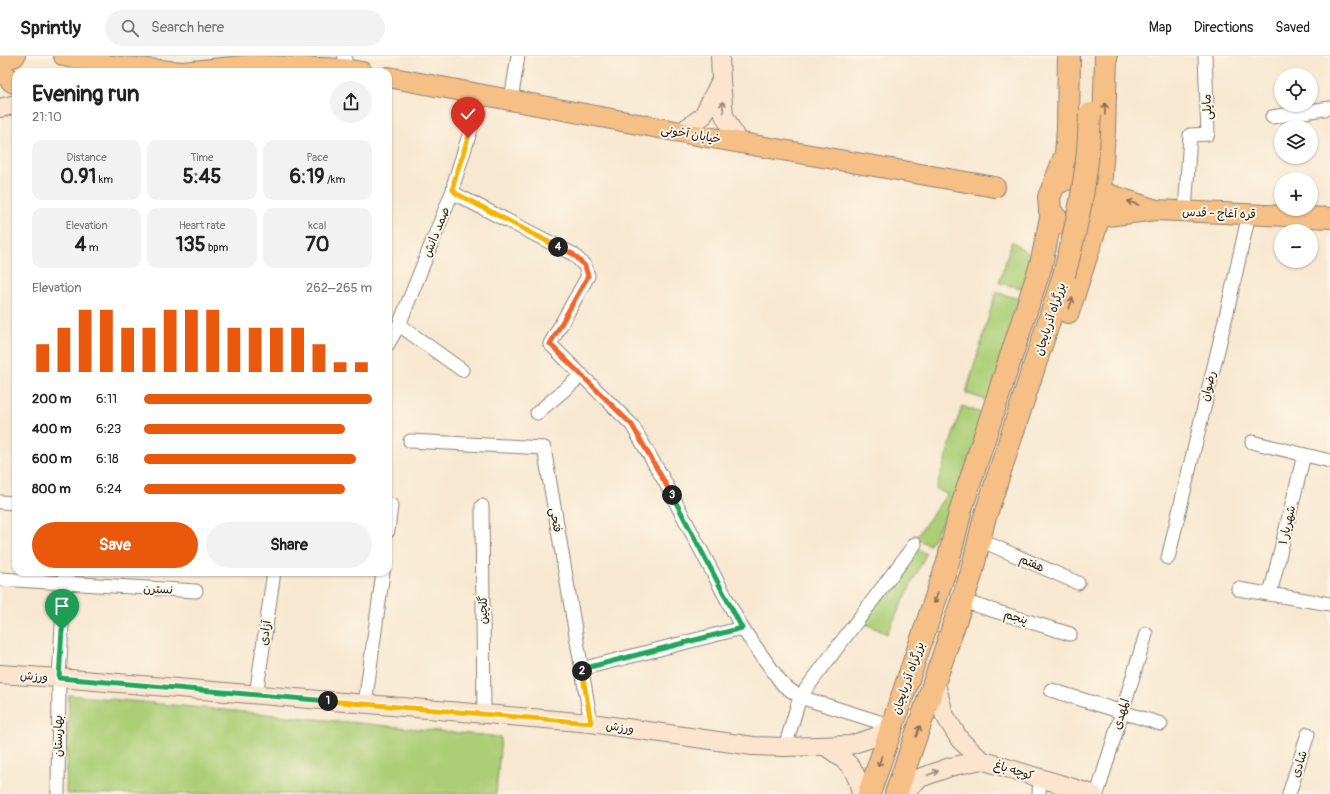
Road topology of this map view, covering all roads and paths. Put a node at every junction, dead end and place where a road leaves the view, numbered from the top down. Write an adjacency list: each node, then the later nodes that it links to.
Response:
1 (15, 56): 9 (main road)
2 (518, 56): 19 (street)
3 (720, 56): 16 (main road)
4 (1069, 56): 24 (highway, بزرگراه آذربایجان)
5 (1081, 56): 24 (highway, بزرگراه آذربایجان)
6 (1092, 56): 24 (highway, بزرگراه آذربایجان)
7 (1106, 56): 25 (highway, one-way to 7)
8 (1205, 56): 33 (street, مایلی)
9 (0, 62)
10 (76, 62): 12 (main road)
11 (350, 66): 13 (main road)
12 (136, 68)
13 (221, 68)
14 (0, 70): 17 (main road)
15 (392, 78): 18 (main road, خیابان آخونی)
16 (721, 80): 26 (main road); 27 (main road, one-way to 16)
17 (12, 82)
18 (482, 94): 19 (main road, خیابان آخونی); 30 (street, صمد دانش)
19 (511, 100): 26 (main road, خیابان آخونی)
20 (12, 105): 21 (main road)
21 (0, 108)
22 (1330, 108): 23 (street)
23 (1272, 117)
24 (1079, 118): 25 (highway); 28 (highway, بزرگراه آذربایجان); 38 (highway, بزرگراه آذربایجان)
25 (1104, 131): 31 (highway)
26 (681, 132): 27 (main road, خیابان آخونی)
27 (738, 142): 29 (main road, خیابان آخونی)
28 (1054, 185): 31 (highway); 34 (highway)
29 (995, 187)
30 (453, 190): 39 (street, صمد دانش); 42 (street)
31 (1101, 191): 32 (main road, one-way to 31); 37 (highway)
32 (1156, 210): 33 (main road, قره آغاج - قدس); 37 (main road)
33 (1185, 212): 35 (main road, قره آغاج - قدس)
34 (1052, 213): 37 (highway); 38 (highway, بزرگراه آذربایجان)
35 (1249, 214): 36 (main road, قره آغاج - قدس); 53 (street, رضوان)
36 (1330, 218)
37 (1098, 219): 38 (highway, بزرگراه آذربایجان)
38 (1059, 272): 51 (highway, بزرگراه آذربایجان, one-way to 38); 54 (highway, بزرگراه آذربایجان); 80 (highway, بزرگراه آذربایجان, one-way to 80)
39 (399, 325): 40 (street, صمد دانش); 41 (street)
40 (392, 337)
41 (462, 370)
42 (582, 376): 43 (street); 65 (street)
43 (537, 413)
44 (410, 441): 68 (street, فتحی)
45 (1252, 442): 46 (street)
46 (1304, 455): 47 (street); 62 (street, شهریار ۱)
47 (1330, 461)
48 (0, 502): 49 (street)
49 (12, 503)
50 (482, 506): 77 (street, گلچین)
51 (987, 543): 54 (highway, بزرگراه آذربایجان); 59 (street, هفتم)
52 (915, 544): 74 (street)
53 (1168, 558)
54 (971, 575): 63 (highway, بزرگراه آذربایجان)
55 (273, 576): 73 (street, آزادی)
56 (382, 576): 75 (street)
57 (65, 578): 58 (street, نسترن); 61 (street, نسترن); 70 (street, بهارستان)
58 (0, 579)
59 (1078, 583)
60 (1238, 589): 62 (street)
61 (196, 591)
62 (1270, 594): 64 (street)
63 (962, 601): 66 (street, پنجم); 71 (highway, بزرگراه آذربایجان)
64 (1329, 602)
65 (742, 628): 68 (street); 74 (street)
66 (1070, 634)
67 (1146, 634): 76 (street, المهدی)
68 (582, 669): 78 (street, فتحی)
69 (0, 674): 70 (main road, ورزش)
70 (59, 678): 73 (main road, ورزش); 86 (street, بهارستان)
71 (935, 680): 84 (main road); 89 (highway, بزرگراه آذربایجان, one-way to 71)
72 (1051, 690): 76 (street)
73 (256, 695): 75 (main road, ورزش)
74 (800, 697): 80 (street); 83 (street)
75 (366, 704): 77 (main road, ورزش)
76 (1122, 712): 79 (street); 92 (street, المهدی)
77 (484, 714): 78 (main road, ورزش)
78 (591, 723): 83 (main road, ورزش)
79 (1161, 724)
80 (892, 726): 82 (main road, ورزش); 88 (highway, بزرگراه آذربایجان, one-way to 88)
81 (1308, 734): 93 (street, شادی)
82 (825, 746): 83 (main road, ورزش); 87 (main road)
83 (785, 747)
84 (981, 760): 85 (main road, کوچه باغ); 90 (main road, one-way to 84)
85 (1040, 786): 91 (main road, کوچه باغ)
86 (58, 794)
87 (861, 794)
88 (868, 794)
89 (896, 794)
90 (901, 794)
91 (1093, 794)
92 (1097, 794)
93 (1289, 794)

